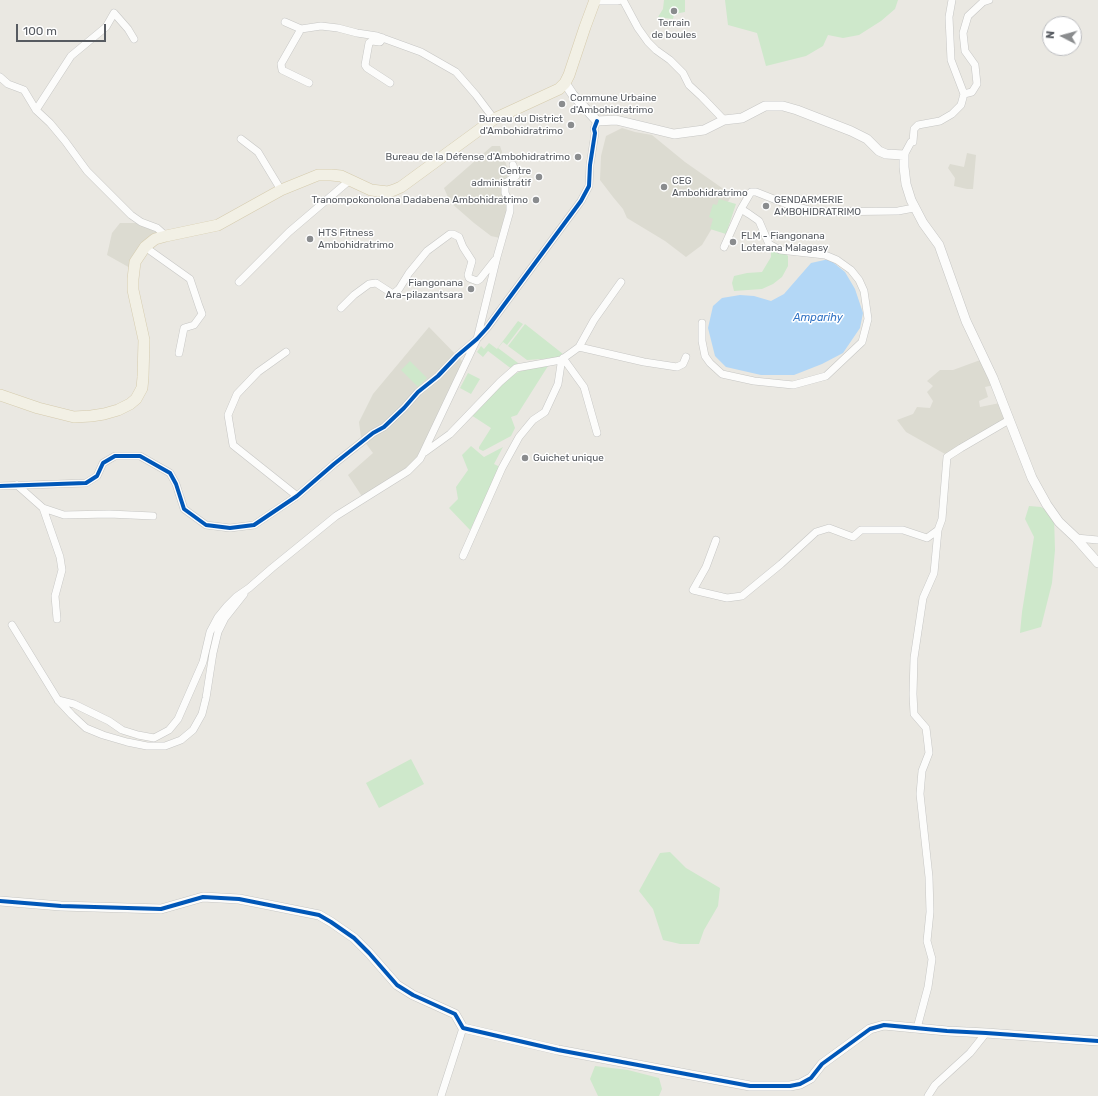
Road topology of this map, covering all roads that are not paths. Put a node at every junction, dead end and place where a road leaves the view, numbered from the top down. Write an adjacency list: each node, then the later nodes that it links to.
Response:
1 (622, 0): 4 (street); 16 (street)
2 (952, 0): 13 (street)
3 (989, 0): 13 (street)
4 (596, 1): 10 (main road)
5 (285, 22): 6 (street)
6 (301, 29): 7 (street); 11 (street)
7 (383, 38): 12 (street); 15 (street)
8 (134, 39): 14 (street)
9 (0, 77): 14 (street)
10 (564, 82): 15 (main road); 17 (street)
11 (309, 83)
12 (390, 83)
13 (964, 94): 19 (street)
14 (36, 110): 25 (street)
15 (494, 119): 21 (main road)
16 (724, 120): 17 (street); 19 (street)
17 (597, 121): 33 (street)
18 (241, 139): 22 (street)
19 (904, 155): 23 (street)
20 (513, 165): 28 (street)
21 (350, 180): 22 (main road); 29 (street)
22 (281, 190): 25 (main road)
23 (914, 208): 24 (street); 40 (street)
24 (741, 209): 27 (street); 32 (street)
25 (166, 236): 26 (main road)
26 (145, 246): 36 (street); 39 (main road)
27 (724, 247)
28 (497, 257): 31 (street); 33 (street)
29 (239, 282)
30 (621, 282): 34 (street)
31 (341, 308)
32 (702, 322)
33 (477, 339): 42 (street); 45 (street)
34 (579, 347): 37 (street); 38 (street)
35 (286, 352): 45 (street)
36 (179, 353)
37 (686, 357)
38 (562, 359): 41 (street); 42 (street); 52 (street)
39 (0, 395)
40 (1009, 420): 48 (street); 49 (street)
41 (597, 433)
42 (423, 453): 54 (street)
43 (17, 485): 44 (street); 45 (street); 46 (street)
44 (0, 486)
45 (298, 496)
46 (43, 508): 47 (street); 55 (street)
47 (153, 516)
48 (938, 530): 50 (street); 60 (street)
49 (1076, 538): 51 (street); 53 (street)
50 (716, 540)
51 (1098, 540)
52 (463, 556)
53 (1098, 563)
54 (249, 588): 57 (street); 57 (street)
55 (57, 618)
56 (12, 625): 57 (street)
57 (58, 700)
58 (0, 901): 59 (street)
59 (463, 1028): 60 (street); 63 (street)
60 (917, 1028): 61 (street)
61 (986, 1033): 62 (street); 64 (street)
62 (1098, 1042)
63 (441, 1096)
64 (928, 1096)

